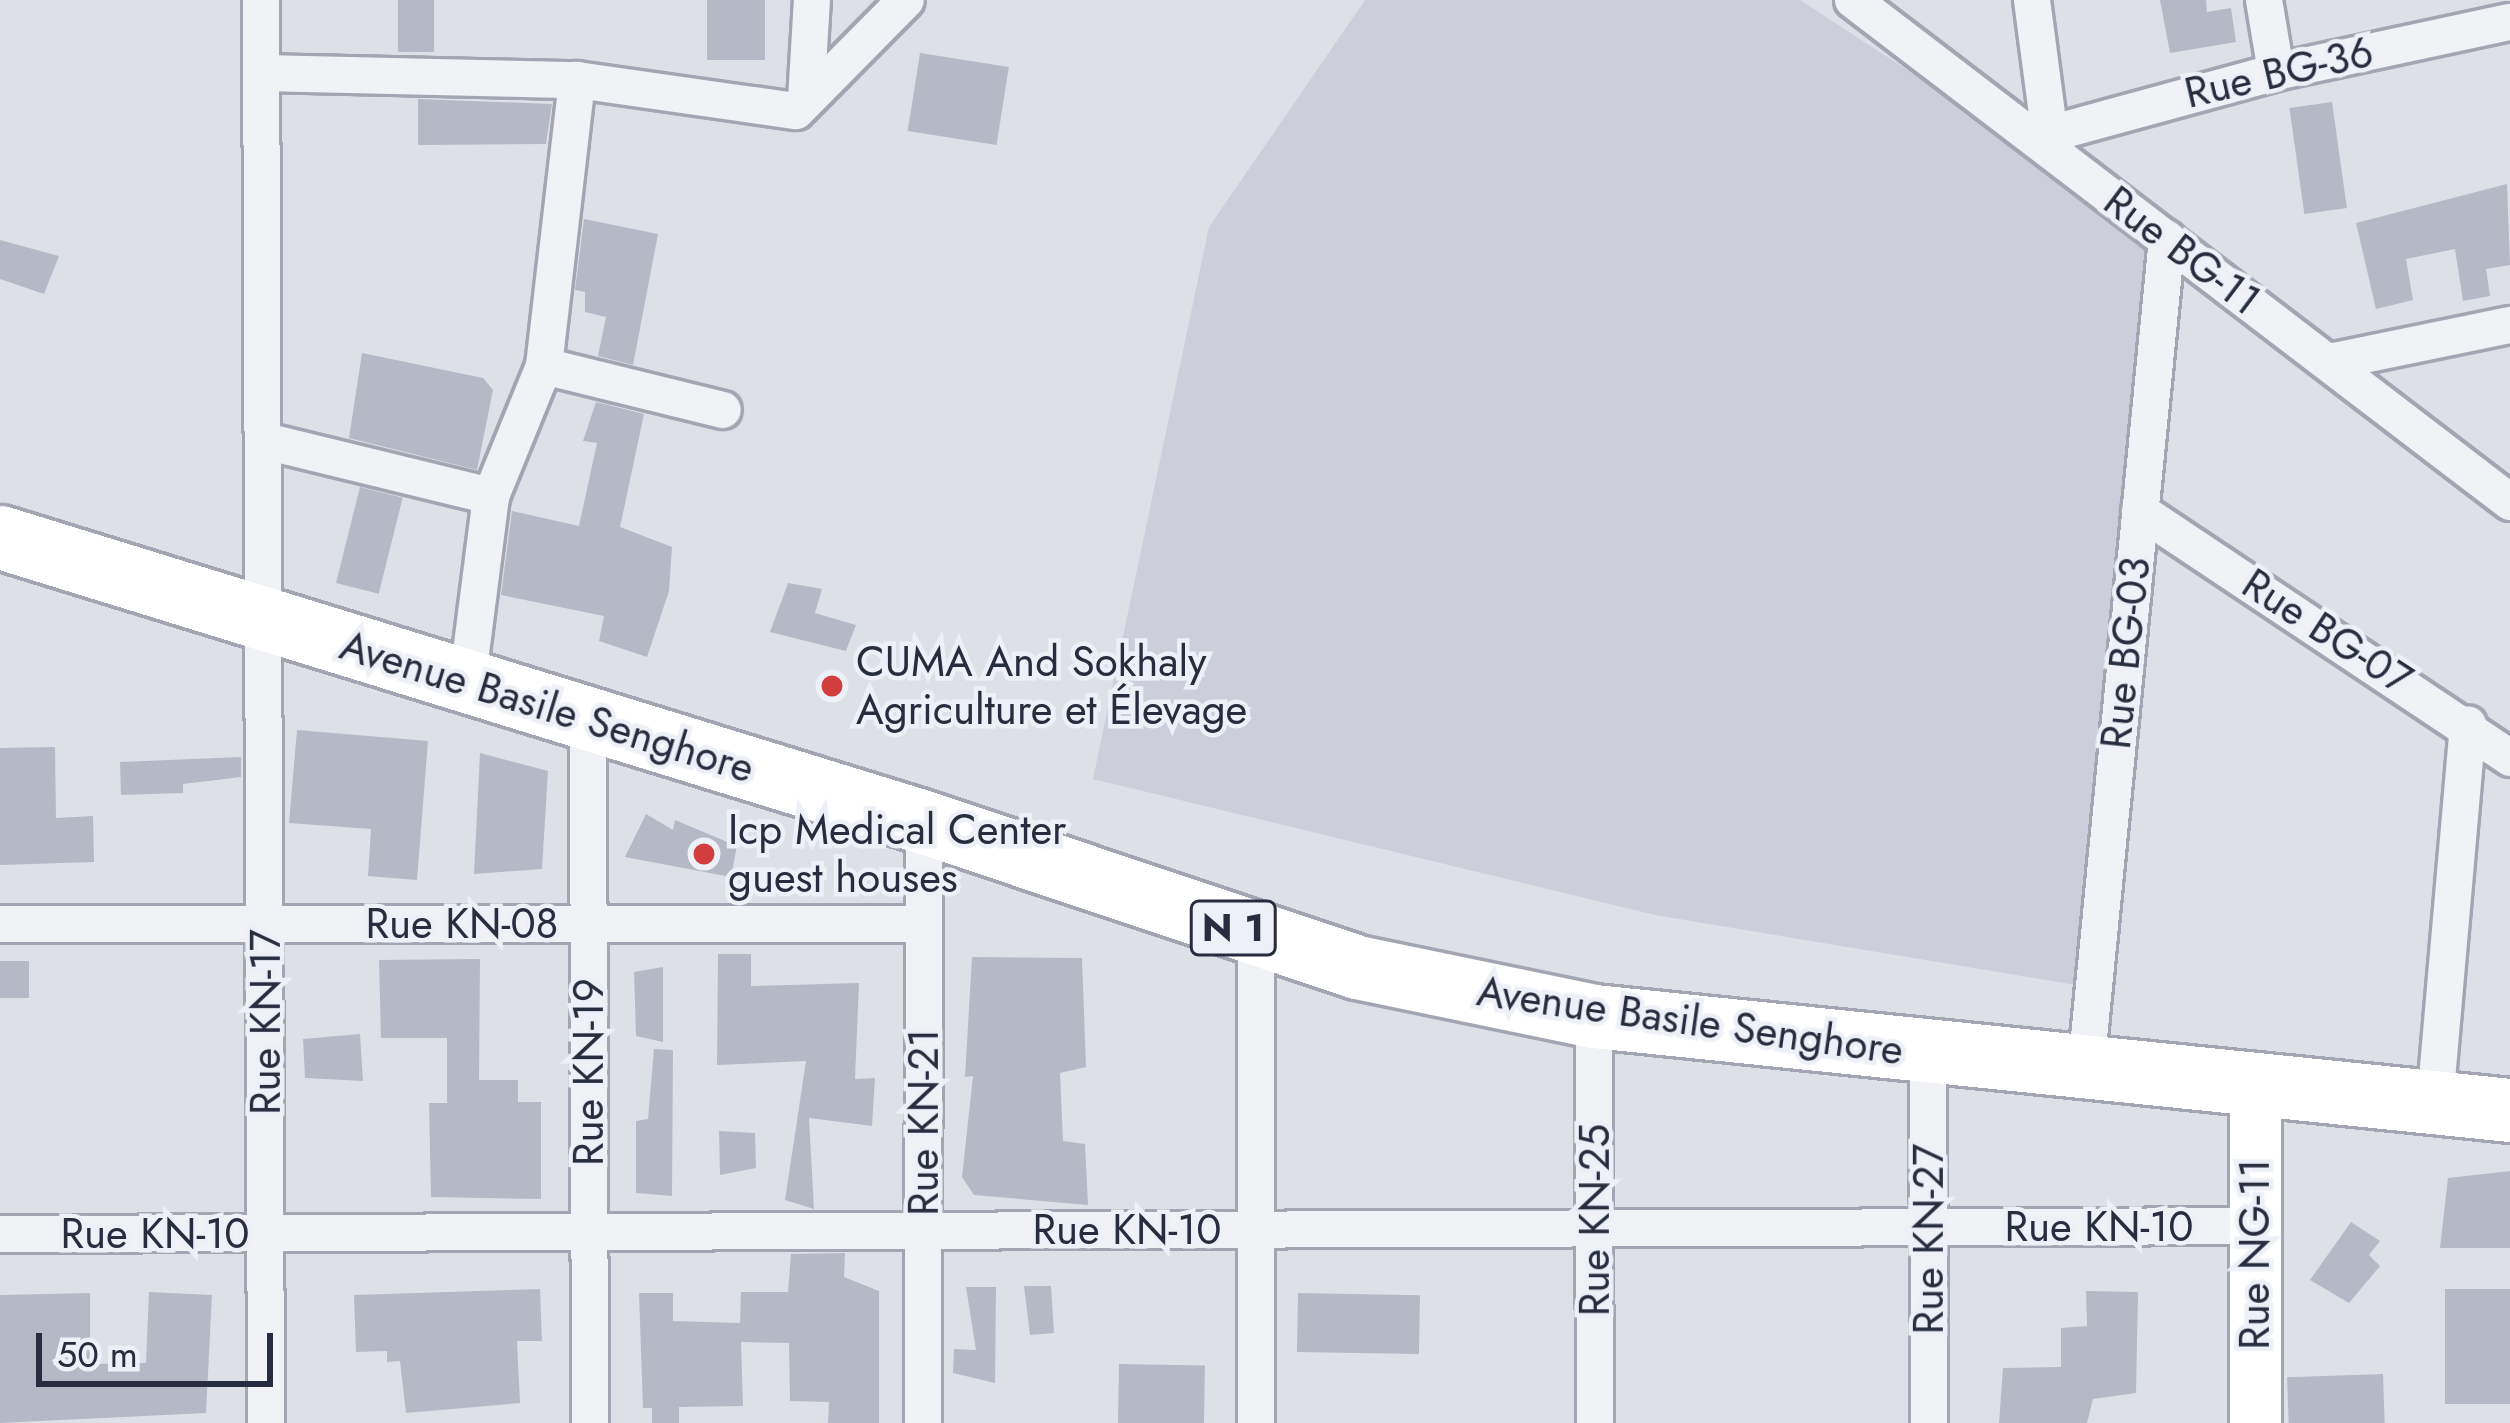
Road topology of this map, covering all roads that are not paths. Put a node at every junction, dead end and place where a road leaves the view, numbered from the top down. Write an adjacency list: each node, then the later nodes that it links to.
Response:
1 (261, 0): 9 (street, Rue KN-17)
2 (812, 0): 11 (street)
3 (906, 0): 11 (street)
4 (1853, 0): 12 (street, Rue BG-11)
5 (2032, 0): 12 (street)
6 (2264, 0): 8 (street)
7 (2510, 22): 8 (street, Rue BG-36)
8 (2276, 72): 12 (street, Rue BG-36)
9 (262, 73): 10 (street); 18 (street, Rue KN-17)
10 (577, 80): 11 (street); 16 (street)
11 (806, 100)
12 (2042, 134): 13 (street, Rue BG-11)
13 (2167, 239): 15 (street, Rue BG-11); 21 (street, Rue BG-03)
14 (2510, 325): 15 (street)
15 (2329, 362): 20 (street, Rue BG-11)
16 (544, 366): 17 (street); 19 (street)
17 (723, 410)
18 (265, 441): 19 (street); 23 (street, Rue KN-17)
19 (491, 496): 24 (street)
20 (2510, 502)
21 (2140, 511): 26 (street, Rue BG-07); 36 (street, Rue BG-03)
22 (0, 537): 23 (highway, Avenue Basile Senghore / N 1)
23 (267, 621): 24 (highway, Avenue Basile Senghore / N 1); 30 (street, Rue KN-17)
24 (467, 684): 25 (highway, Avenue Basile Senghore / N 1)
25 (588, 721): 28 (highway, Avenue Basile Senghore / N 1); 31 (street, Rue KN-19)
26 (2468, 724): 27 (street, Rue BG-07); 38 (street)
27 (2510, 758)
28 (924, 822): 32 (street, Rue KN-21); 33 (highway, Avenue Basile Senghore / N 1)
29 (0, 924): 30 (street, Rue KN-08)
30 (266, 924): 31 (street, Rue KN-08); 46 (street, Rue KN-17)
31 (589, 924): 32 (street, Rue KN-08); 45 (street, Rue KN-19)
32 (924, 925): 44 (street, Rue KN-21)
33 (1256, 936): 34 (highway, Avenue Basile Senghore / N 1); 43 (street)
34 (1594, 1016): 35 (highway, Avenue Basile Senghore / N 1); 42 (street, Rue KN-25)
35 (1928, 1054): 36 (highway, Avenue Basile Senghore / N 1); 41 (street, Rue KN-27)
36 (2086, 1068): 37 (highway, Avenue Basile Senghore / N 1)
37 (2255, 1084): 38 (highway, Avenue Basile Senghore / N 1); 40 (street, Rue NG-11)
38 (2435, 1102): 39 (highway, Avenue Basile Senghore / N 1)
39 (2510, 1110)
40 (2254, 1226): 41 (street, Rue KN-10); 54 (street, Rue NG-11)
41 (1929, 1227): 42 (street, Rue KN-10); 53 (street, Rue KN-27)
42 (1594, 1228): 43 (street, Rue KN-10); 52 (street, Rue KN-25)
43 (1256, 1229): 44 (street, Rue KN-10); 51 (street)
44 (923, 1231): 45 (street, Rue KN-10); 50 (street, Rue KN-21)
45 (590, 1232): 46 (street, Rue KN-10); 49 (street, Rue KN-19)
46 (266, 1233): 47 (street, Rue KN-10); 48 (street, Rue KN-17)
47 (0, 1234)
48 (266, 1423)
49 (590, 1423)
50 (923, 1423)
51 (1256, 1423)
52 (1595, 1423)
53 (1929, 1423)
54 (2255, 1423)

